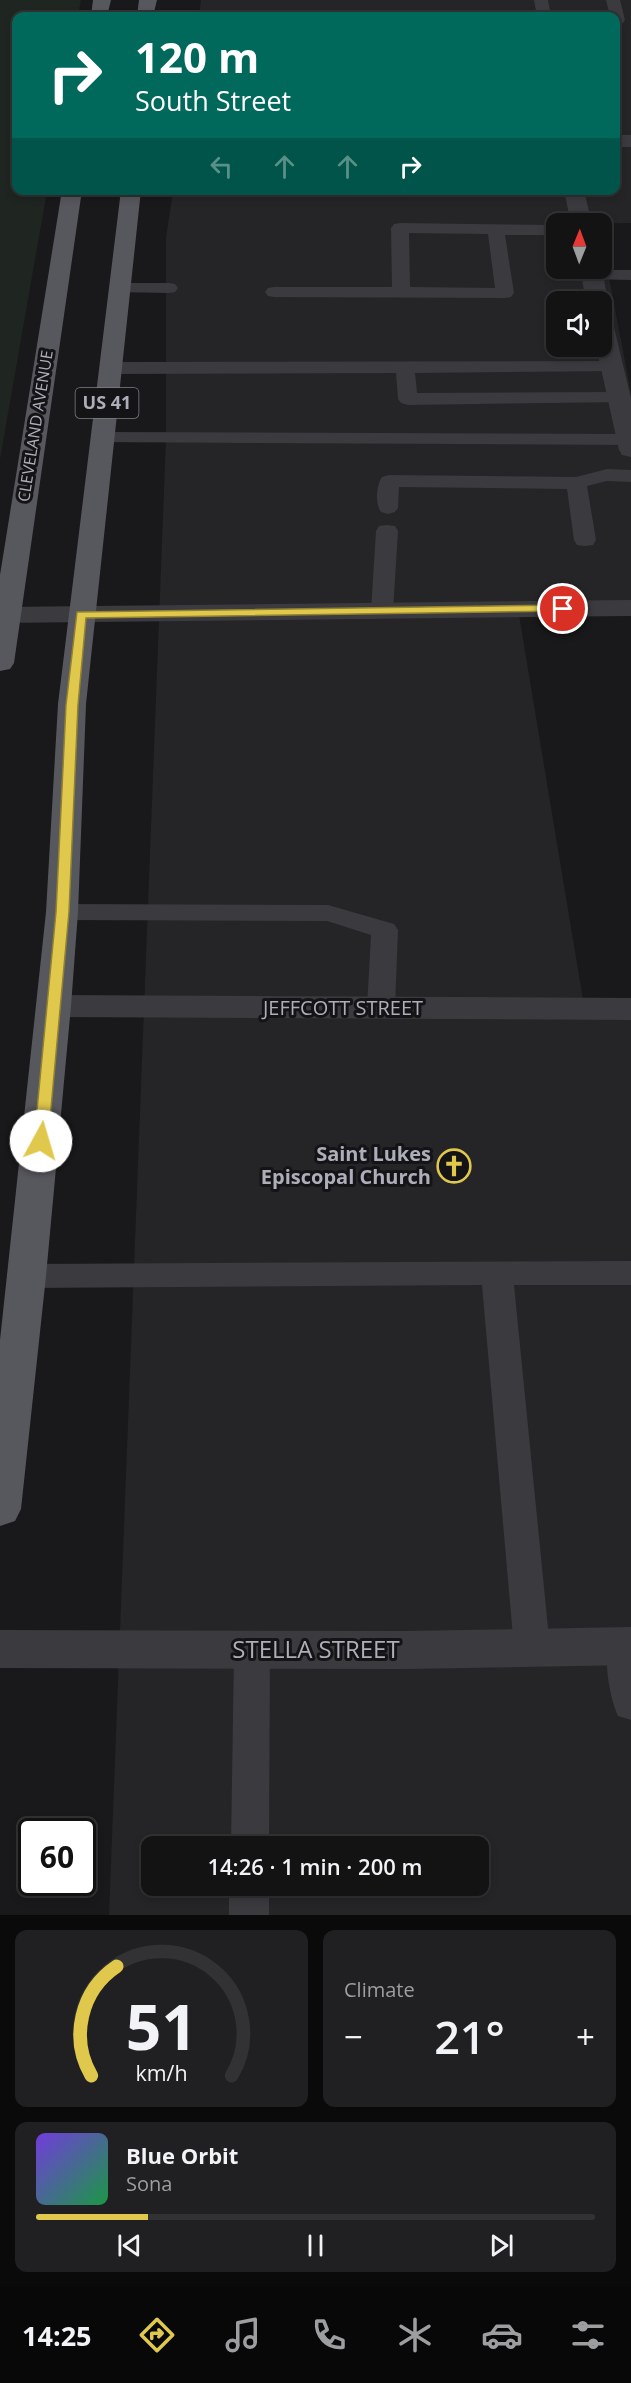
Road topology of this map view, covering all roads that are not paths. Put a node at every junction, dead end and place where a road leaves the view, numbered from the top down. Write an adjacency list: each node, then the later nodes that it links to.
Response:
1 (71, 195): 28 (main road, CLEVELAND AVENUE)
2 (130, 195): 9 (main road, US 41)
3 (575, 195): 4 (street)
4 (579, 213)
5 (496, 229): 6 (lane); 12 (lane); 12 (lane)
6 (546, 230)
7 (612, 274): 8 (lane)
8 (631, 275)
9 (121, 288): 10 (lane); 15 (main road, US 41)
10 (169, 288)
11 (274, 292): 12 (lane)
12 (401, 292)
13 (608, 357): 14 (street)
14 (610, 367): 16 (lane); 17 (street)
15 (112, 368): 16 (lane); 18 (main road, US 41)
16 (405, 368): 17 (lane)
17 (618, 398): 19 (street)
18 (102, 438): 19 (lane); 27 (main road, US 41)
19 (630, 445)
20 (631, 476): 21 (lane)
21 (576, 483): 22 (lane); 24 (lane)
22 (388, 508)
23 (387, 534): 26 (lane)
24 (585, 540)
25 (631, 608): 26 (street)
26 (382, 611): 27 (street)
27 (81, 614): 28 (street); 30 (main road, US 41)
28 (3, 615): 29 (main road, CLEVELAND AVENUE)
29 (0, 663)
30 (62, 912): 31 (main road, US 41); 32 (lane)
31 (54, 1006): 32 (street, JEFFCOTT STREET); 36 (main road, US 41)
32 (381, 1007): 33 (street, JEFFCOTT STREET)
33 (631, 1009)
34 (631, 1273): 35 (lane)
35 (497, 1274): 36 (lane); 39 (lane)
36 (27, 1276): 37 (main road, US 41)
37 (0, 1509)
38 (628, 1646): 39 (street, STELLA STREET); 42 (lane)
39 (532, 1648): 41 (street, STELLA STREET)
40 (0, 1649): 41 (street, STELLA STREET)
41 (252, 1650): 43 (lane)
42 (631, 1704)
43 (250, 1836)
44 (249, 1896): 45 (lane)
45 (249, 1915)

